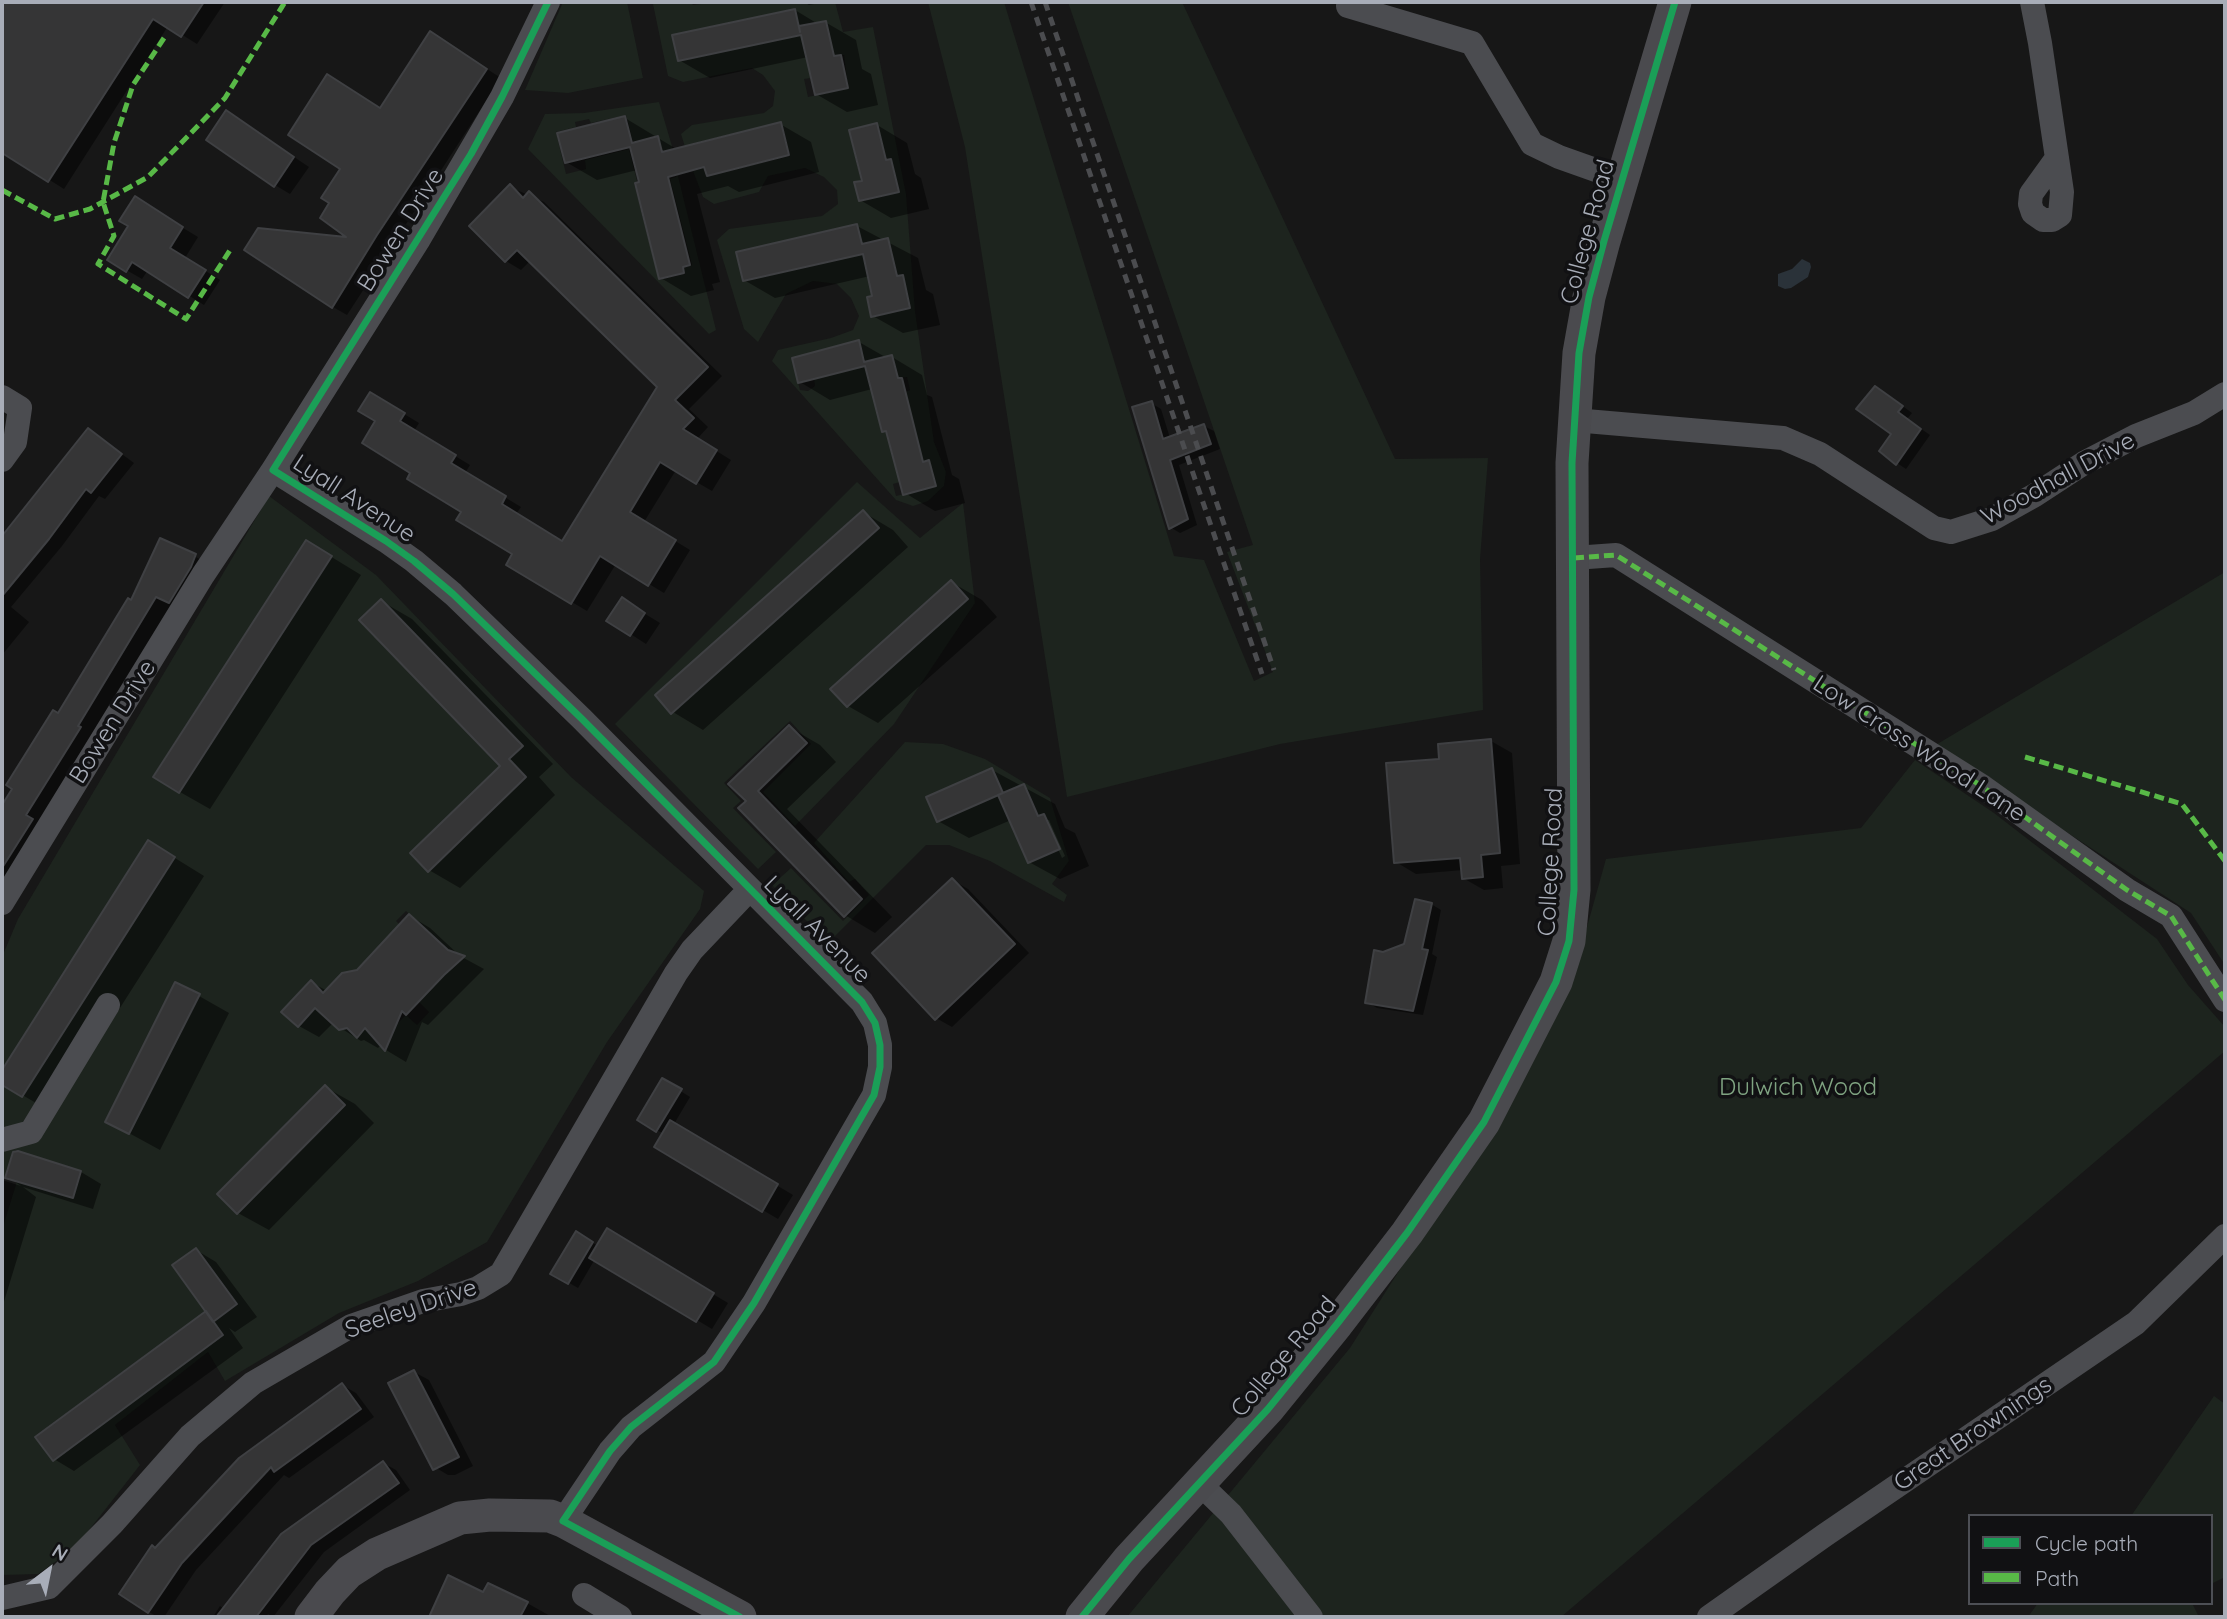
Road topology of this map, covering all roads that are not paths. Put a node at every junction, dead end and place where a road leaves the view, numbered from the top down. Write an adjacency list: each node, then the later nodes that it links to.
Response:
1 (548, 2): 11 (street, Bowen Drive)
2 (1675, 2): 6 (street, College Road)
3 (2032, 2): 5 (street)
4 (1348, 6): 6 (street)
5 (2057, 158)
6 (1621, 179): 9 (street, College Road)
7 (2225, 394): 9 (street, Woodhall Drive)
8 (2, 397): 10 (street)
9 (1574, 420): 12 (street, College Road)
10 (2, 460)
11 (273, 470): 13 (street, Lyall Avenue); 14 (street, Bowen Drive)
12 (1574, 558): 15 (street, Low Cross Wood Lane); 19 (street, College Road)
13 (749, 890): 20 (street, Lyall Avenue); 22 (street, Seeley Drive)
14 (2, 903)
15 (2225, 1000)
16 (108, 1005): 17 (street)
17 (2, 1140)
18 (2225, 1236): 28 (street, Great Brownings)
19 (1199, 1483): 26 (street, College Road); 27 (street)
20 (563, 1521): 23 (street); 25 (street)
21 (584, 1595): 24 (street)
22 (2, 1598)
23 (311, 1617)
24 (620, 1617)
25 (740, 1617)
26 (1082, 1617)
27 (1311, 1617)
28 (1709, 1617)

